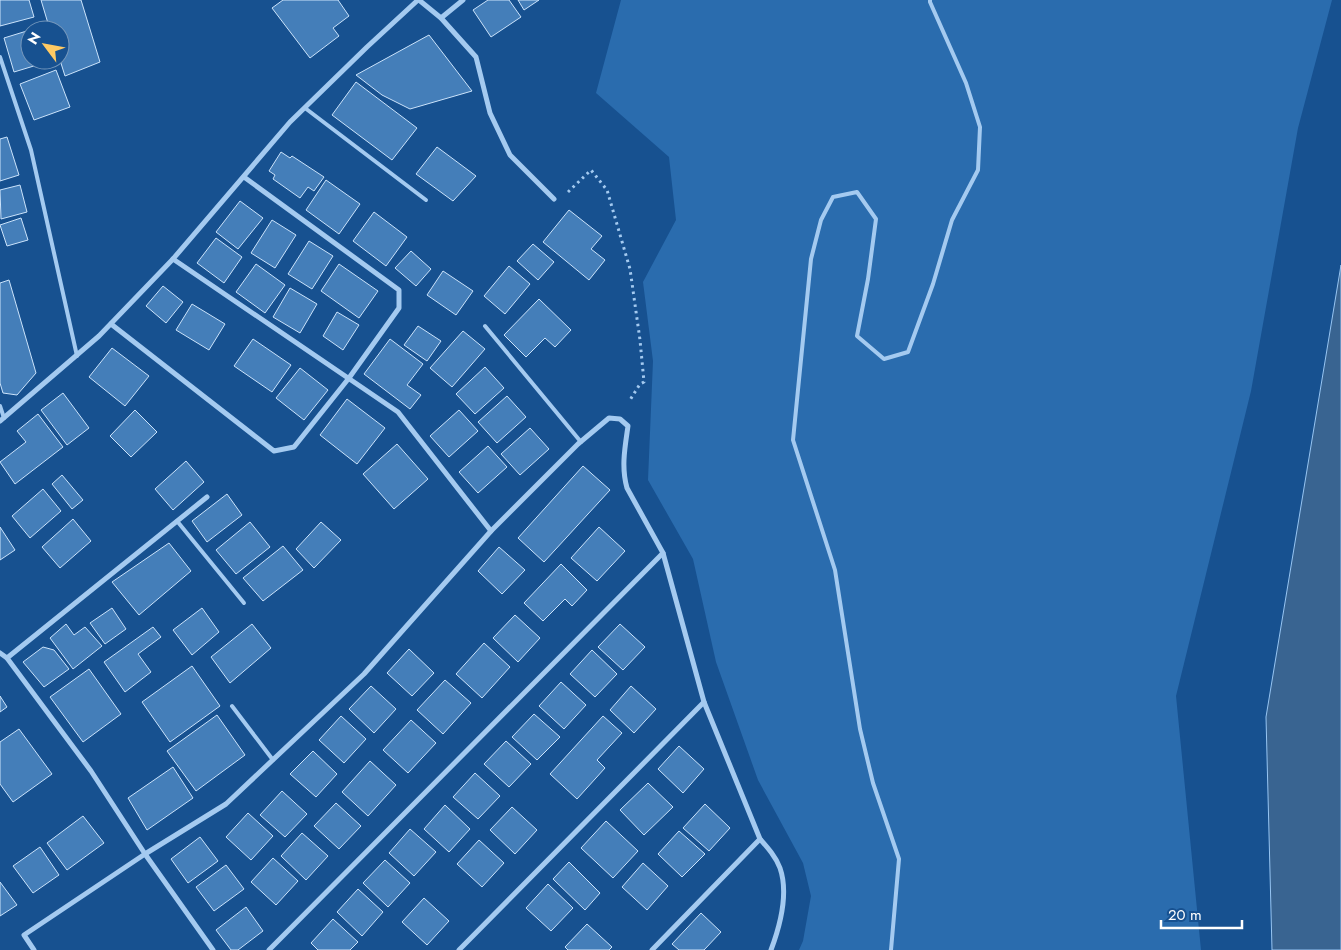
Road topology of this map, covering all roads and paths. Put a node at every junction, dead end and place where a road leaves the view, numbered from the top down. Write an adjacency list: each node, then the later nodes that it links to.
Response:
1 (418, 0): 4 (street); 6 (street)
2 (463, 0): 4 (street)
3 (930, 0): 37 (lane)
4 (441, 18): 8 (street)
5 (0, 57): 13 (lane)
6 (306, 108): 7 (street); 9 (lane)
7 (244, 177): 10 (street); 14 (street)
8 (554, 199): 15 (path)
9 (426, 200)
10 (173, 258): 11 (street); 14 (street)
11 (110, 324): 13 (street); 14 (street)
12 (485, 326): 18 (lane)
13 (77, 356): 17 (street)
14 (349, 378): 21 (street)
15 (630, 400)
16 (0, 406): 17 (lane)
17 (2, 420)
18 (581, 442): 21 (street); 22 (street)
19 (207, 497): 20 (street)
20 (176, 521): 23 (lane); 25 (street)
21 (491, 531): 28 (street)
22 (663, 553): 26 (street); 33 (street)
23 (244, 603)
24 (0, 653): 25 (street)
25 (7, 658): 30 (street)
26 (704, 702): 29 (street); 34 (street)
27 (232, 706): 28 (lane)
28 (273, 760): 30 (street)
29 (760, 839): 35 (street); 36 (street)
30 (145, 854): 31 (street); 32 (street)
31 (34, 950)
32 (214, 950)
33 (269, 950)
34 (459, 950)
35 (652, 950)
36 (771, 950)
37 (891, 950)

